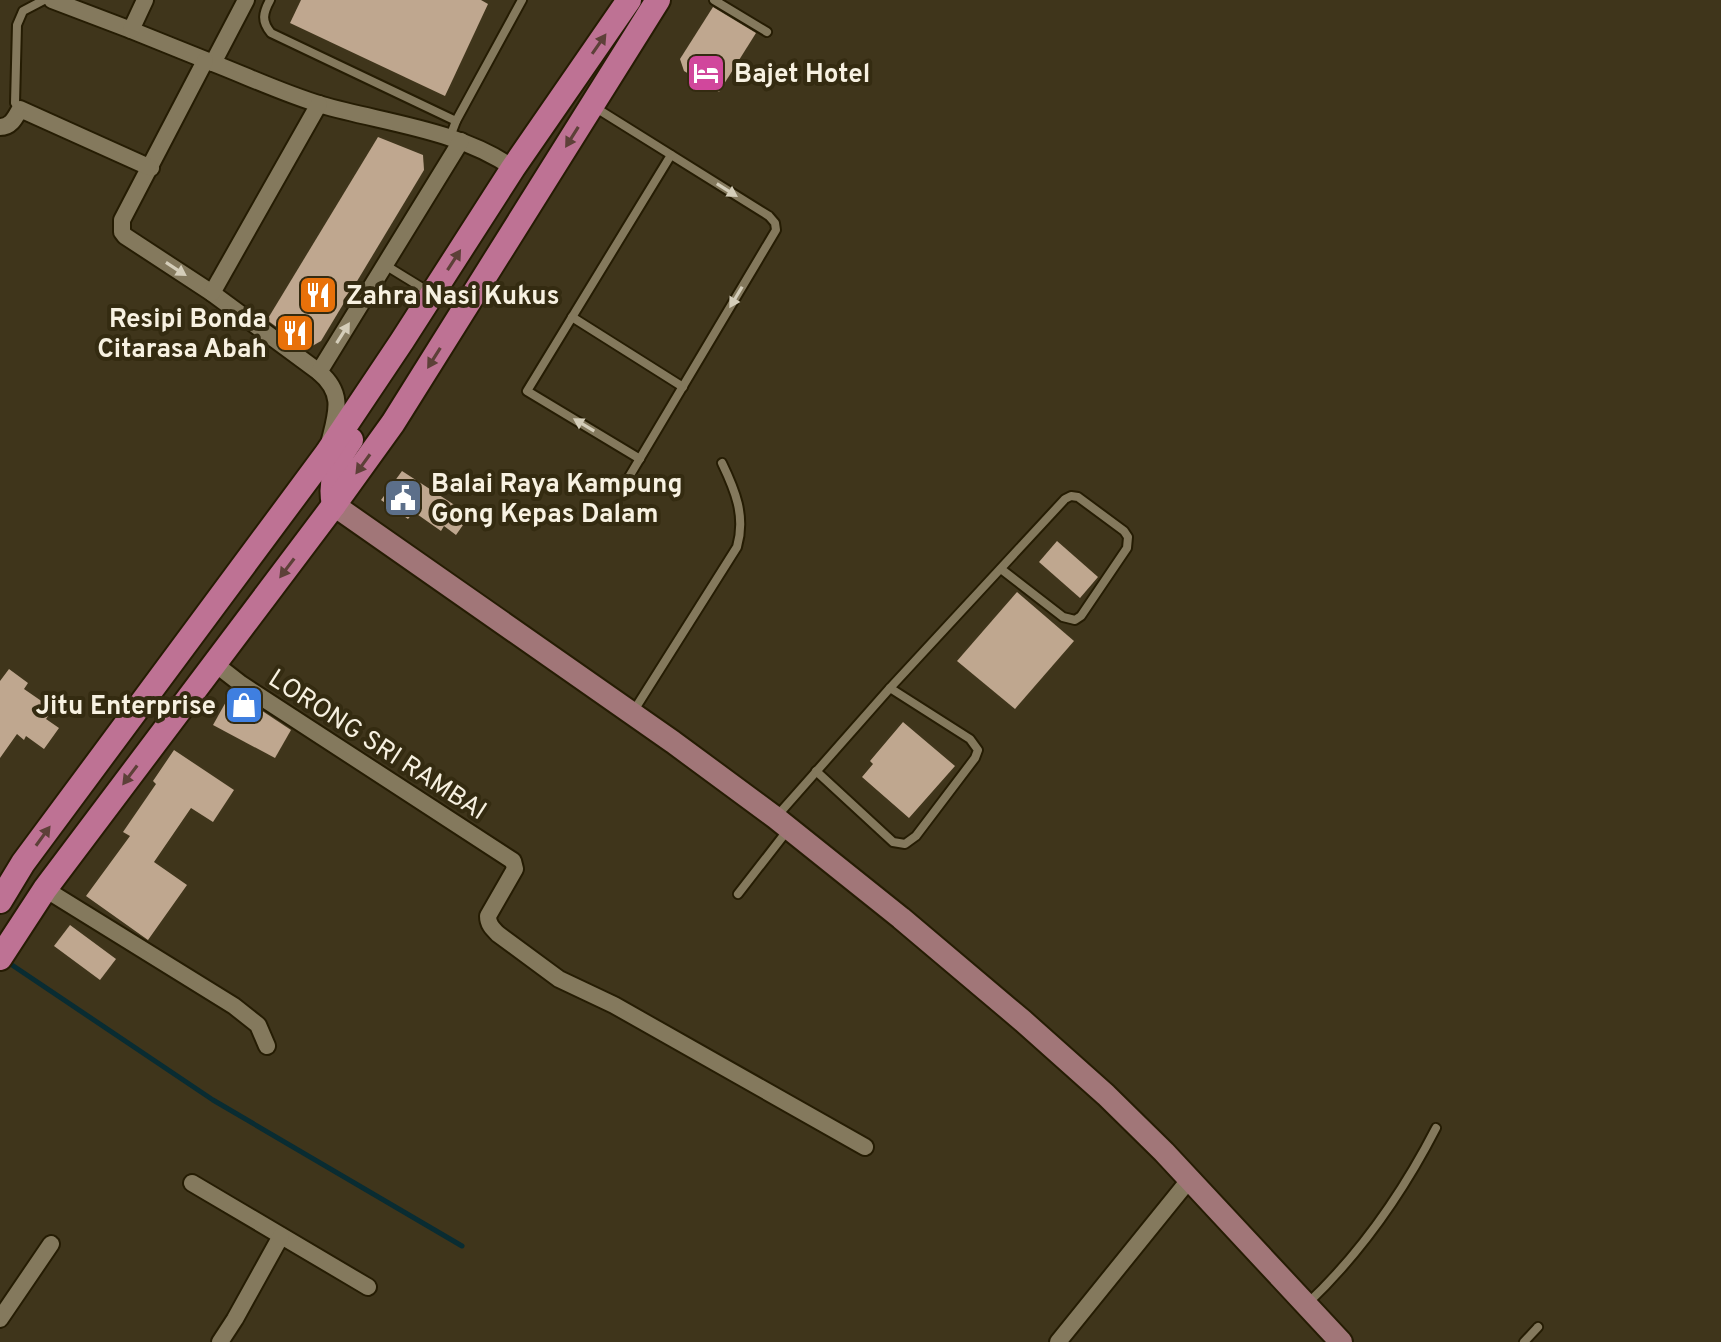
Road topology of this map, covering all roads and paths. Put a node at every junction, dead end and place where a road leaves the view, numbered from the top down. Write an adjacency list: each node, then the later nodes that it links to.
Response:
1 (44, 0): 15 (lane)
2 (52, 0): 10 (street)
3 (145, 0): 10 (street)
4 (246, 0): 12 (street)
5 (270, 0): 16 (lane)
6 (522, 0): 16 (lane)
7 (629, 0): 21 (main road, one-way to 7)
8 (658, 0): 14 (main road)
9 (714, 0): 11 (lane)
10 (131, 30): 12 (street)
11 (767, 32)
12 (209, 62): 13 (street); 20 (street)
13 (319, 104): 18 (street); 23 (street)
14 (592, 105): 19 (lane); 33 (main road, one-way to 33)
15 (20, 109): 17 (street); 20 (street)
16 (456, 121): 18 (lane)
17 (0, 127)
18 (456, 139): 21 (street); 22 (street)
19 (671, 155): 25 (lane); 28 (lane, one-way to 28)
20 (151, 168): 23 (street, one-way to 23)
21 (513, 168): 24 (main road, one-way to 21)
22 (385, 265): 24 (lane); 27 (street, one-way to 22)
23 (212, 293): 27 (street)
24 (432, 294): 26 (main road)
25 (572, 317): 28 (lane); 30 (lane, one-way to 25)
26 (402, 341): 29 (main road); 33 (main road)
27 (319, 372): 29 (street)
28 (683, 387): 30 (lane)
29 (327, 453): 35 (main road)
30 (640, 459): 32 (lane)
31 (722, 463): 38 (lane)
32 (623, 487)
33 (334, 505): 35 (main road); 36 (main road, one-way to 36); 38 (main road)
34 (1001, 569): 34 (lane); 37 (lane)
35 (200, 624): 41 (main road, one-way to 35)
36 (214, 663): 42 (main road, one-way to 42); 48 (street, LORONG SRI RAMBAI)
37 (890, 688): 39 (lane); 39 (lane)
38 (633, 713): 40 (main road)
39 (816, 771): 40 (lane)
40 (782, 823): 43 (lane); 49 (main road)
41 (23, 863): 42 (main road); 44 (main road)
42 (48, 885): 45 (main road); 46 (street)
43 (738, 894)
44 (0, 901)
45 (0, 958)
46 (267, 1046)
47 (1436, 1128): 54 (lane)
48 (865, 1147)
49 (1189, 1180): 54 (main road); 59 (street)
50 (192, 1183): 51 (street)
51 (281, 1236): 53 (street); 58 (street)
52 (51, 1244): 55 (street)
53 (368, 1287)
54 (1306, 1305): 57 (main road)
55 (0, 1319)
56 (1538, 1327): 60 (lane)
57 (1333, 1339)
58 (220, 1342)
59 (1058, 1342)
60 (1524, 1342)

